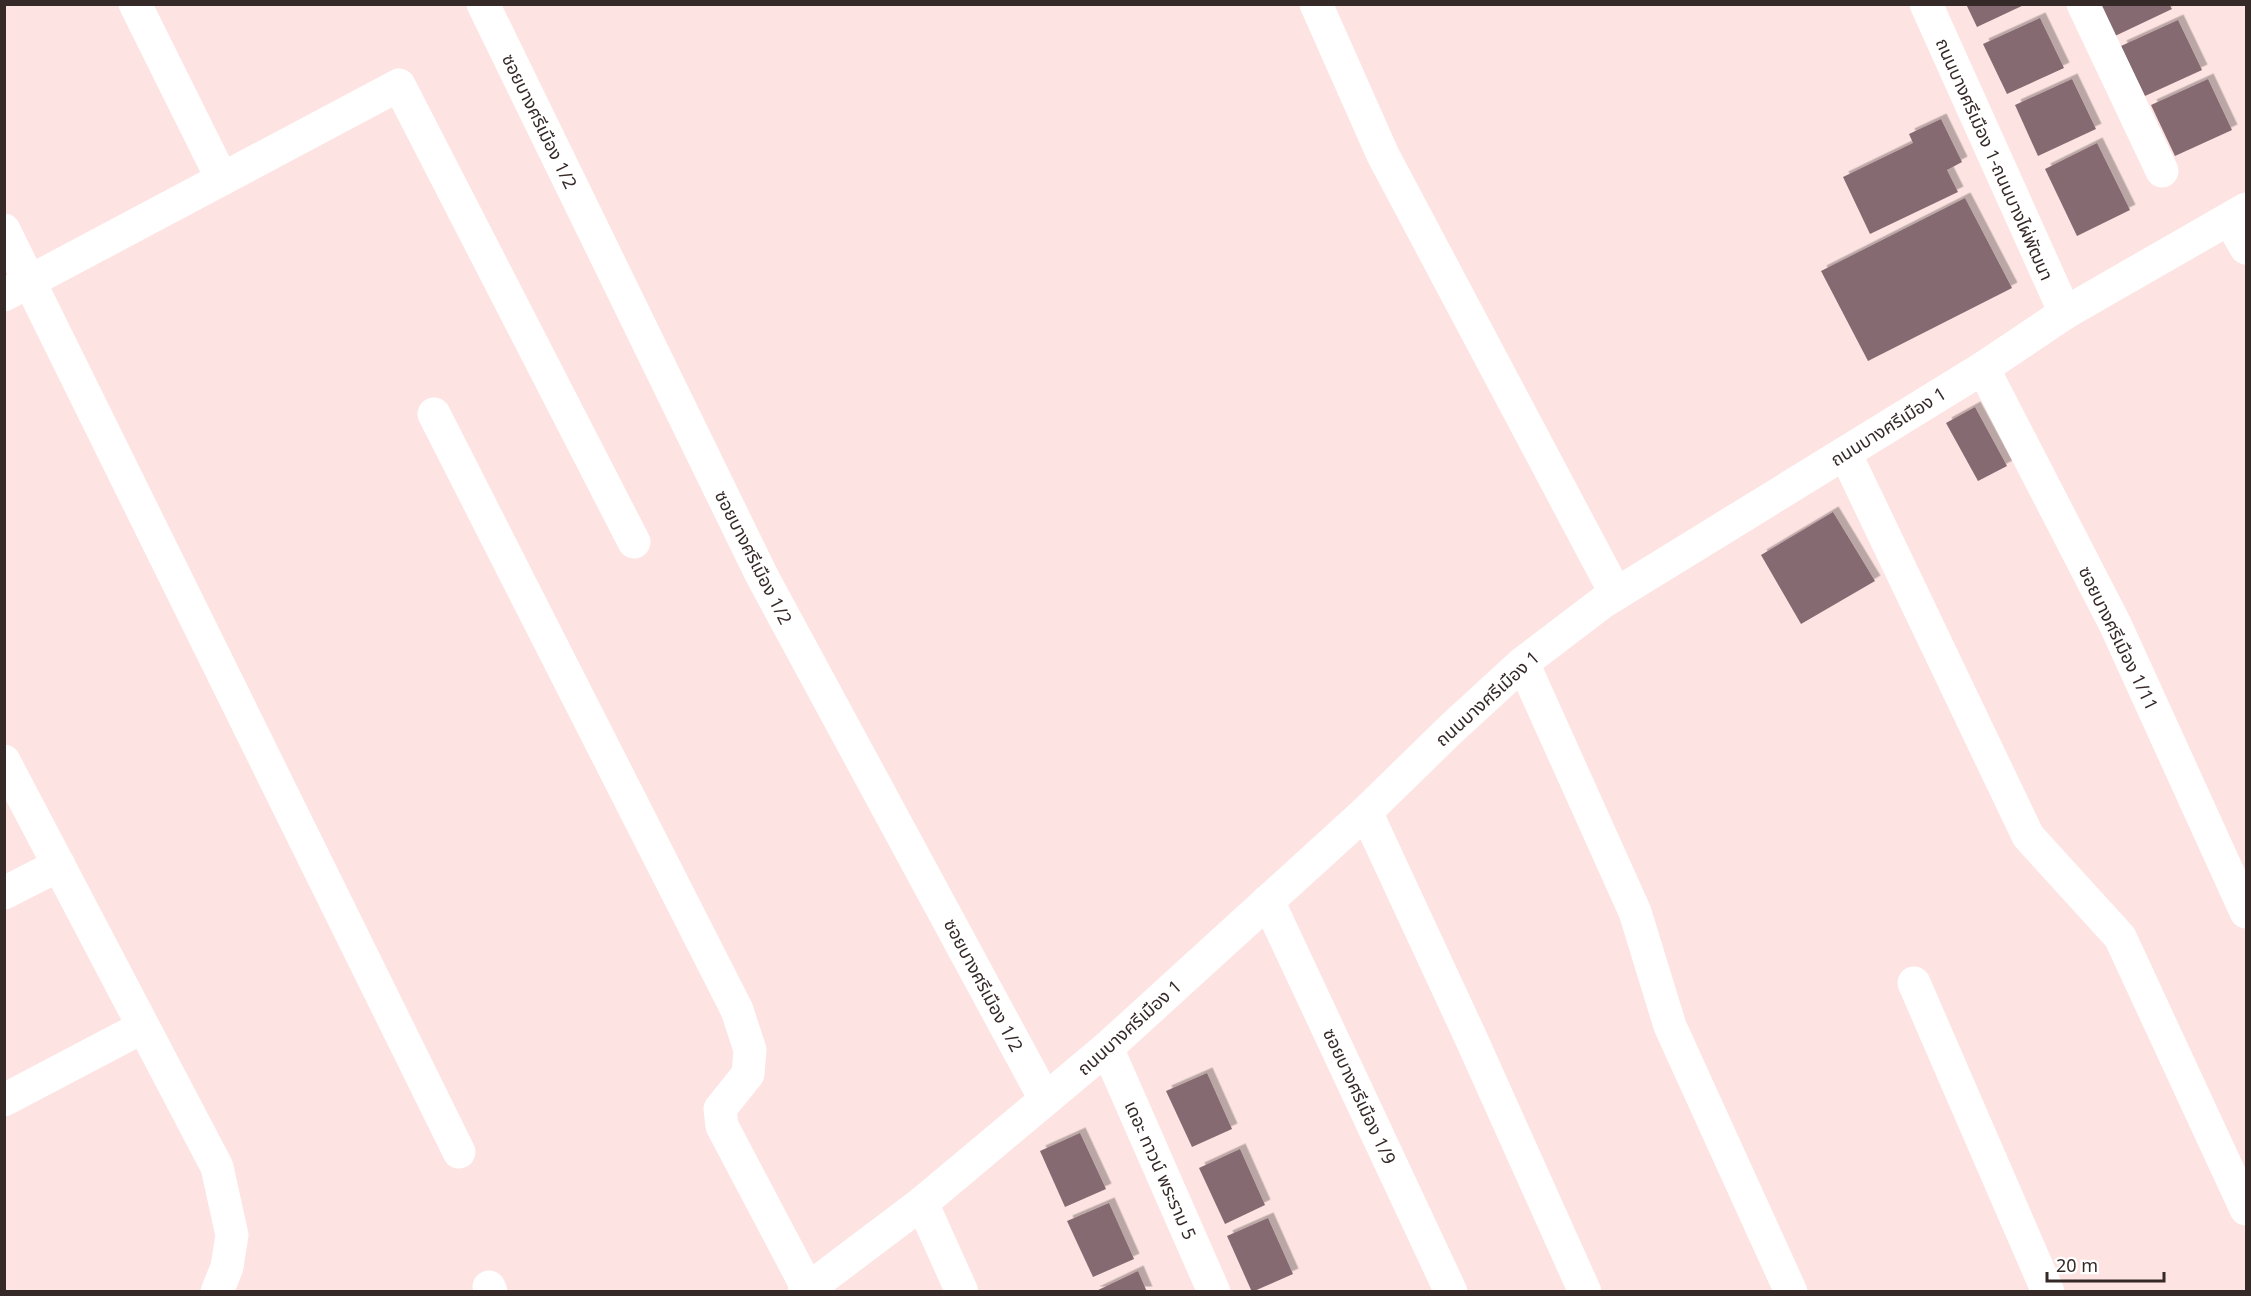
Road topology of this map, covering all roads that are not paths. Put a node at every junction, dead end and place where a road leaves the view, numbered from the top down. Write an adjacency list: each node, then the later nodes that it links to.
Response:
1 (135, 4): 7 (street)
2 (483, 4): 29 (street, ซอยบางศรีเมือง 1/2)
3 (1926, 4): 12 (street, ถนนบางศรีเมือง 1-ถนนบางไผ่พัฒนา)
4 (2083, 4): 6 (street)
5 (1323, 6): 17 (street)
6 (2162, 171)
7 (222, 179): 11 (street); 16 (street)
8 (2238, 214): 10 (street); 12 (street, ถนนบางศรีเมือง 1)
9 (4, 230): 11 (street)
10 (2247, 248)
11 (17, 288): 30 (street)
12 (2065, 313): 13 (street, ถนนบางศรีเมือง 1)
13 (1983, 368): 15 (street, ถนนบางศรีเมือง 1); 24 (street, ซอยบางศรีเมือง 1/11)
14 (434, 414): 33 (street)
15 (1845, 453): 17 (street, ถนนบางศรีเมือง 1); 32 (street)
16 (634, 542)
17 (1616, 594): 18 (street, ถนนบางศรีเมือง 1)
18 (1523, 663): 20 (street, ถนนบางศรีเมือง 1); 39 (street)
19 (4, 761): 21 (street)
20 (1366, 812): 23 (street, ถนนบางศรีเมือง 1); 38 (street)
21 (59, 864): 22 (street); 26 (street)
22 (4, 893)
23 (1268, 901): 27 (street, ถนนบางศรีเมือง 1); 37 (street, ซอยบางศรีเมือง 1/9)
24 (2247, 912)
25 (1914, 983): 40 (street)
26 (143, 1027): 28 (street); 34 (street)
27 (1107, 1048): 29 (street, ถนนบางศรีเมือง 1); 36 (street, เดอะ ทาวน์ พระราม 5)
28 (4, 1100)
29 (1045, 1100): 31 (street, ถนนบางศรีเมือง 1)
30 (459, 1152)
31 (922, 1203): 33 (street, ถนนบางศรีเมือง 1); 35 (street)
32 (2247, 1209)
33 (806, 1290)
34 (217, 1292)
35 (962, 1292)
36 (1214, 1292)
37 (1451, 1292)
38 (1585, 1292)
39 (1791, 1292)
40 (2048, 1292)

